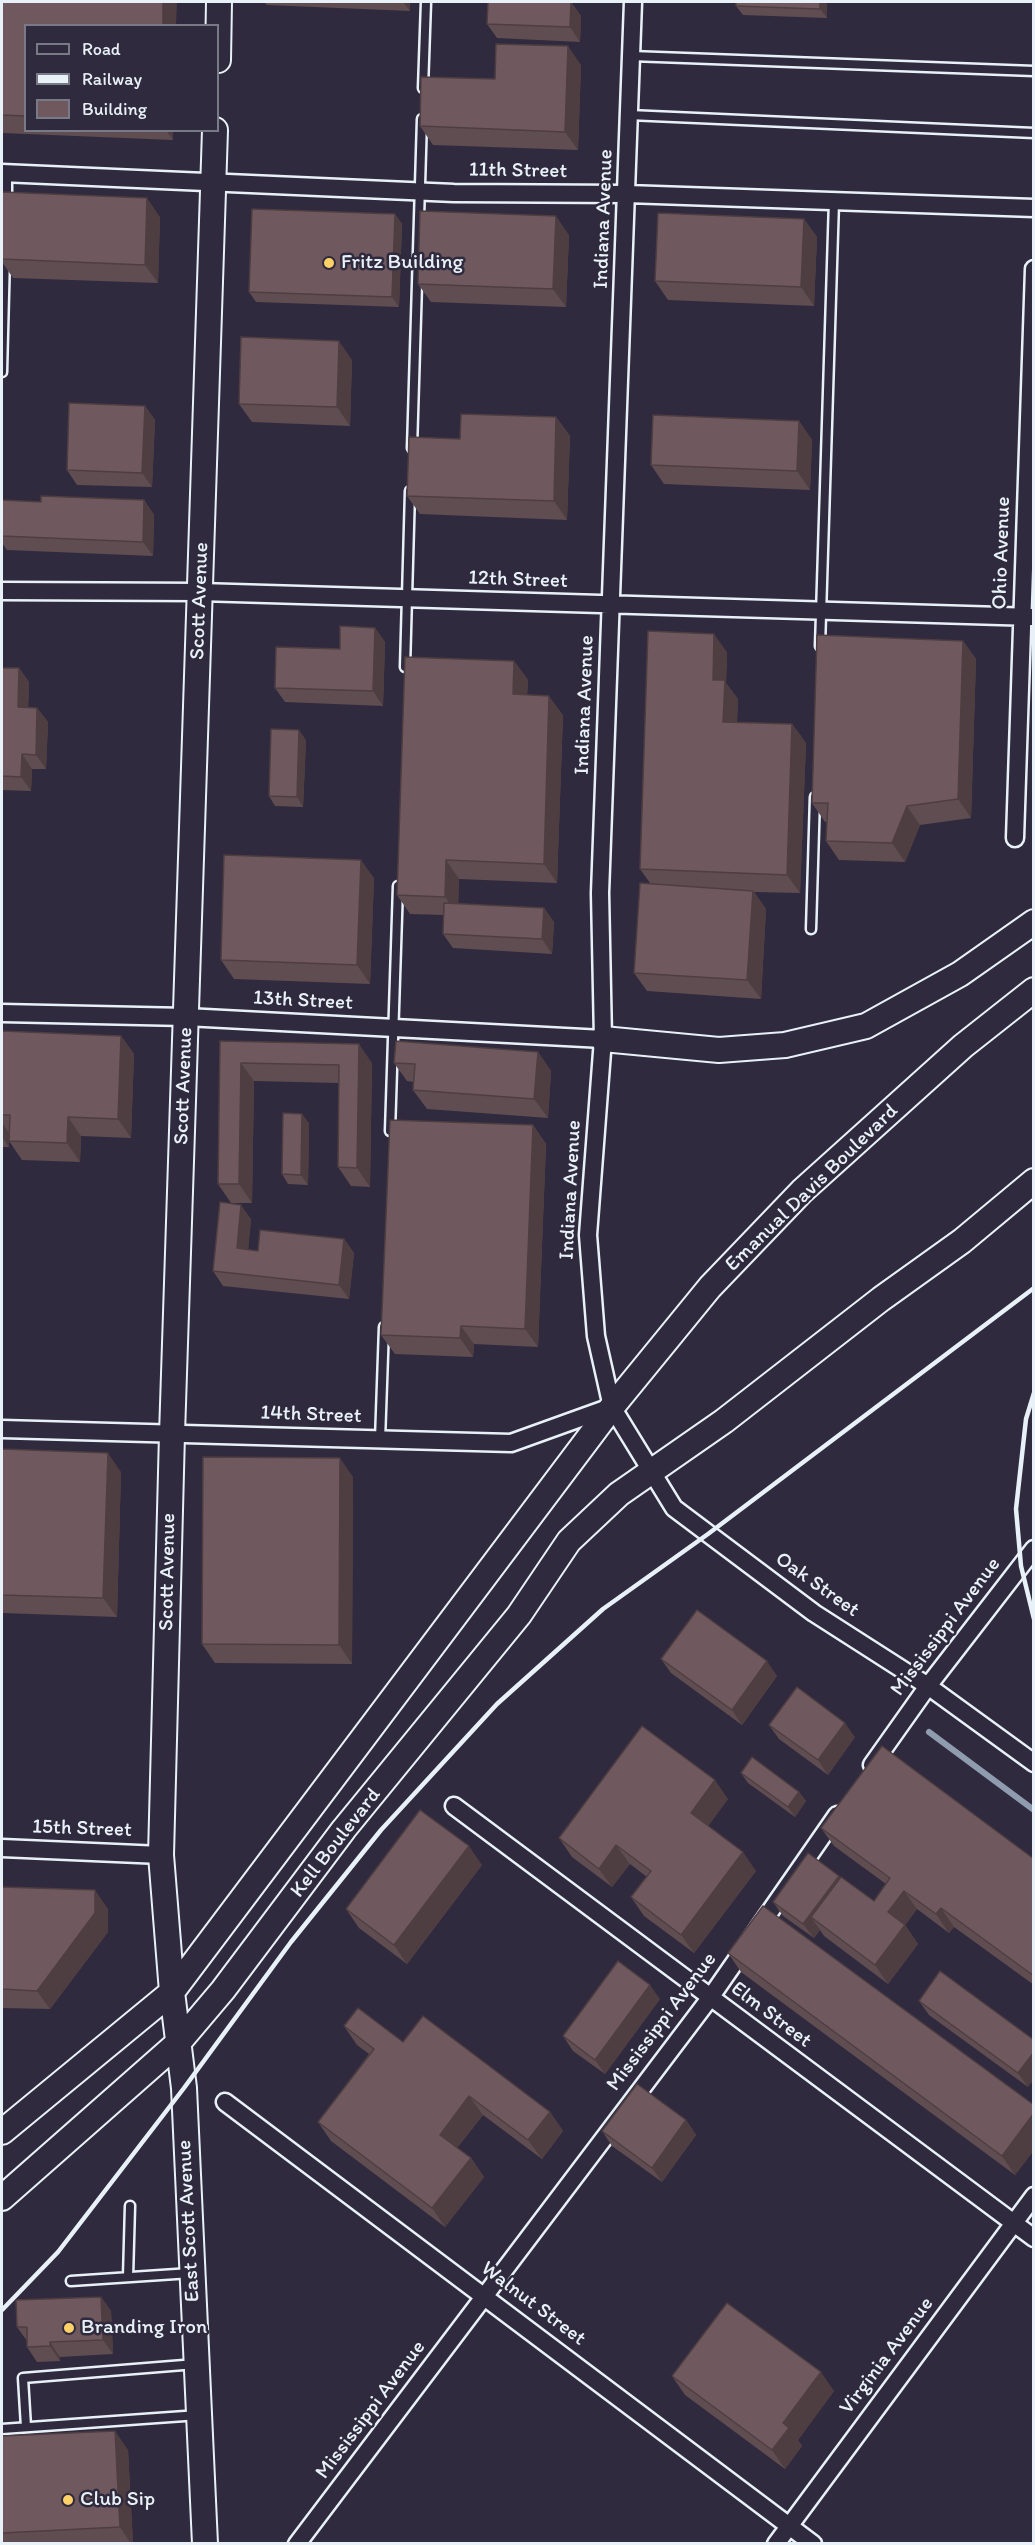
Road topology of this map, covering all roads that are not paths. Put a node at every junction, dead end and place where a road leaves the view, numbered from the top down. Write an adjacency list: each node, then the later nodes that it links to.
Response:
1 (219, 2): 4 (main road)
2 (426, 2): 7 (lane)
3 (633, 2): 5 (street, Indiana Avenue)
4 (219, 24)
5 (631, 56): 6 (lane); 9 (street, Indiana Avenue)
6 (1034, 71)
7 (423, 96)
8 (423, 108): 14 (lane)
9 (629, 115): 11 (lane); 15 (street, Indiana Avenue)
10 (215, 132): 13 (main road, Scott Avenue)
11 (1034, 133)
12 (4, 173): 13 (street, 11th Street); 17 (lane)
13 (213, 181): 14 (street, 11th Street); 25 (main road, Scott Avenue)
14 (420, 191): 15 (street, 11th Street); 22 (lane)
15 (627, 194): 16 (street, 11th Street); 27 (street, Indiana Avenue)
16 (834, 201): 18 (street, 11th Street); 28 (lane)
17 (6, 208)
18 (1034, 208)
19 (5, 243): 21 (lane)
20 (1034, 269): 29 (street, Ohio Avenue)
21 (2, 372)
22 (411, 459)
23 (411, 483): 26 (lane)
24 (2, 591): 25 (street, 12th Street)
25 (200, 592): 26 (street, 12th Street); 39 (main road, Scott Avenue)
26 (407, 599): 27 (street, 12th Street); 31 (lane)
27 (612, 605): 28 (street, 12th Street); 41 (street, Indiana Avenue)
28 (821, 611): 29 (street, 12th Street); 30 (lane)
29 (1028, 616): 33 (street, Ohio Avenue)
30 (820, 658)
31 (404, 682)
32 (816, 787): 36 (lane)
33 (1015, 838)
34 (398, 873): 40 (lane)
35 (1034, 922): 41 (main road)
36 (811, 928)
37 (1034, 990): 45 (main road, Emanual Davis Boulevard)
38 (2, 1012): 39 (street, 13th Street)
39 (186, 1017): 40 (street, 13th Street); 47 (main road, Scott Avenue)
40 (393, 1028): 41 (street, 13th Street); 42 (lane)
41 (603, 1039): 45 (street, Indiana Avenue)
42 (389, 1146)
43 (1034, 1181): 49 (main road)
44 (384, 1322): 48 (lane)
45 (612, 1407): 48 (street, 14th Street); 49 (street, Oak Street); 58 (main road, Kell Boulevard)
46 (2, 1430): 47 (street, 14th Street)
47 (172, 1434): 48 (street, 14th Street); 57 (main road, Scott Avenue)
48 (380, 1440)
49 (651, 1471): 51 (street, Oak Street); 60 (main road, Kell Boulevard)
50 (1034, 1549): 51 (street, Mississippi Avenue)
51 (928, 1686): 52 (street, Oak Street); 53 (street, Mississippi Avenue)
52 (1034, 1764)
53 (866, 1774)
54 (845, 1803): 59 (street, Mississippi Avenue)
55 (454, 1806): 59 (street, Elm Street)
56 (2, 1848): 57 (street, 15th Street)
57 (162, 1855): 58 (main road, Scott Avenue)
58 (172, 1992): 60 (main road, Scott Avenue); 62 (main road, Kell Boulevard)
59 (710, 1998): 66 (street, Elm Street); 71 (street, Mississippi Avenue)
60 (178, 2042): 64 (main road, Kell Boulevard); 68 (main road, East Scott Avenue)
61 (225, 2102): 71 (street, Walnut Street)
62 (2, 2132)
63 (1034, 2196): 66 (street, Virginia Avenue)
64 (2, 2198)
65 (130, 2206): 69 (lane)
66 (1014, 2223): 67 (street, Elm Street); 76 (street, Virginia Avenue)
67 (1034, 2238)
68 (191, 2273): 69 (lane); 72 (main road, East Scott Avenue)
69 (128, 2277): 70 (lane)
70 (71, 2281)
71 (485, 2296): 76 (street, Walnut Street); 78 (street, Mississippi Avenue)
72 (196, 2364): 73 (main road, East Scott Avenue); 74 (lane)
73 (199, 2415): 74 (lane); 77 (main road, East Scott Avenue)
74 (26, 2427): 75 (lane)
75 (2, 2429)
76 (789, 2526): 79 (street, Virginia Avenue); 80 (street, Walnut Street)
77 (205, 2544)
78 (297, 2544)
79 (776, 2544)
80 (813, 2544)

